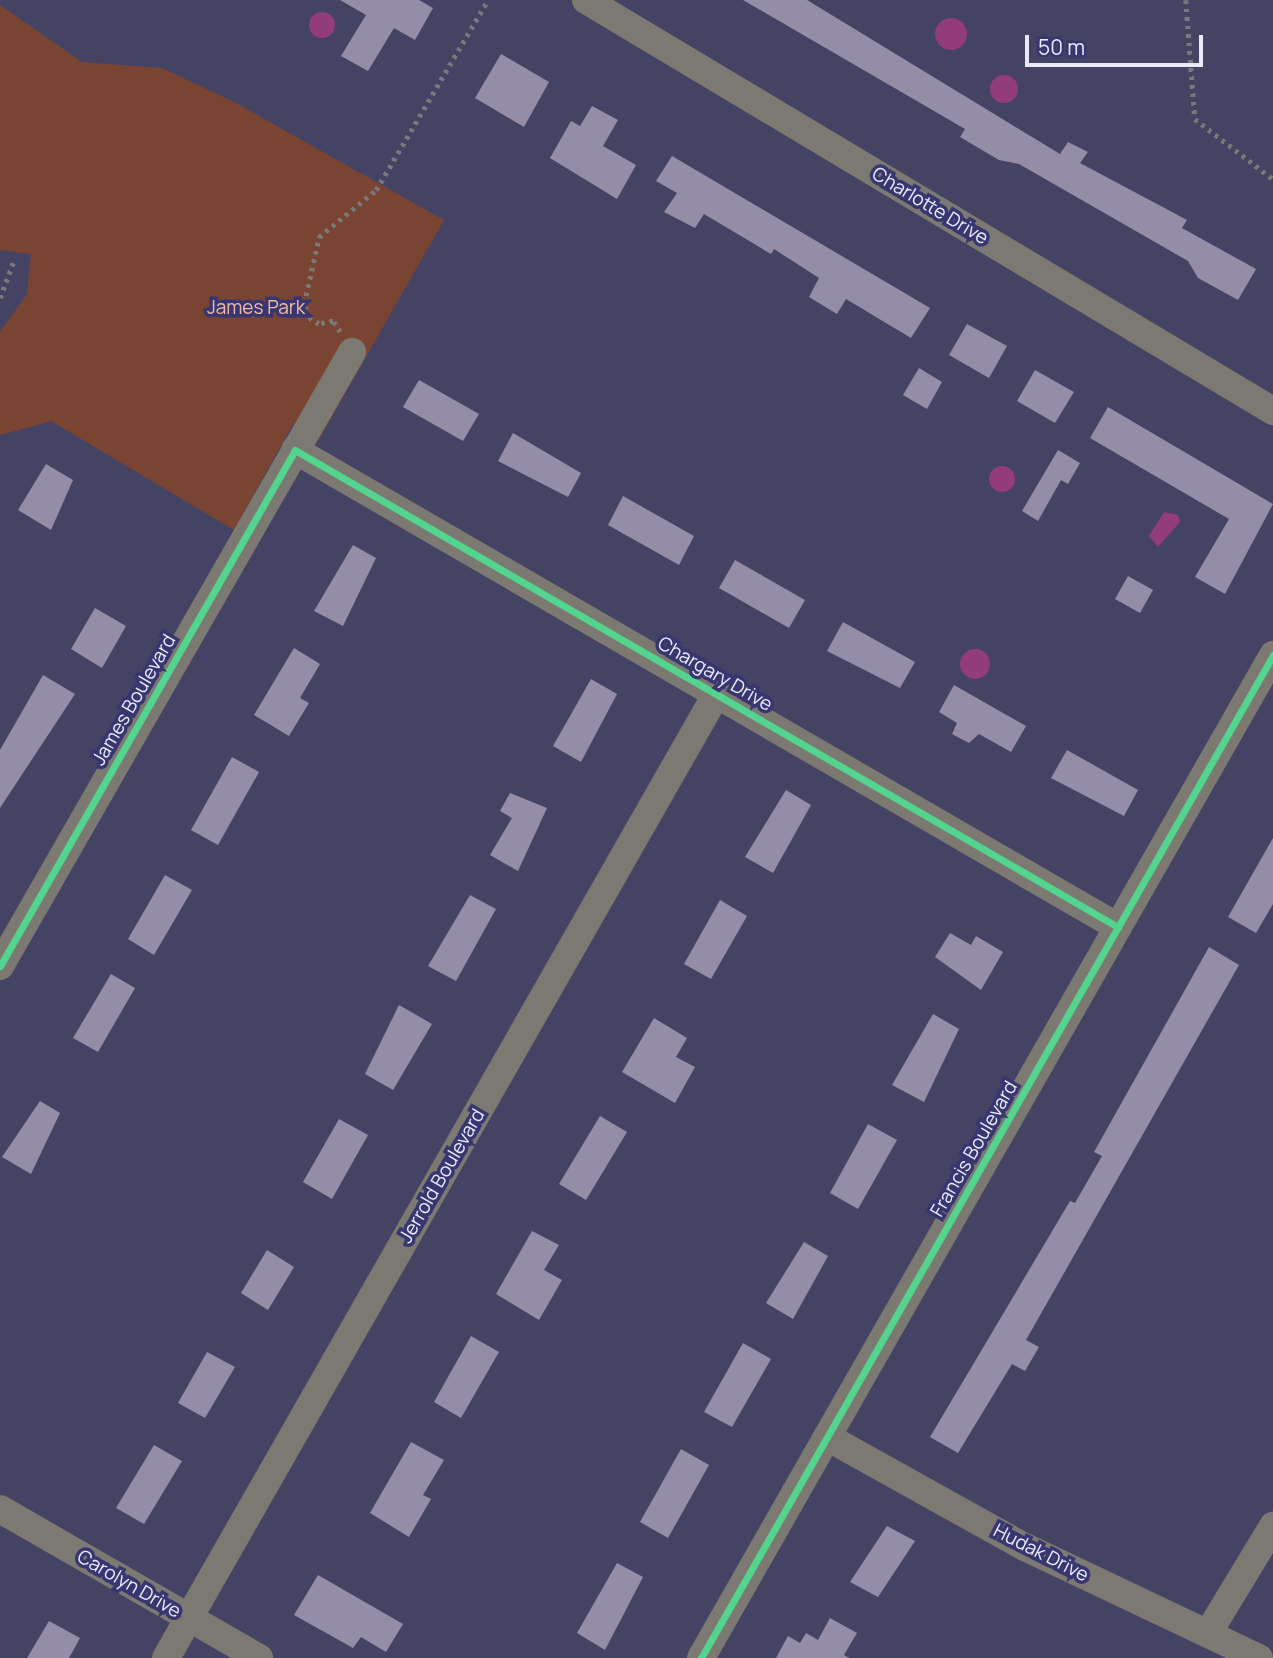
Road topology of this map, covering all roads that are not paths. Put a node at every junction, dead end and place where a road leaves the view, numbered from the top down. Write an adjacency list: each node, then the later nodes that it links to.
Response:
1 (586, 0): 3 (street, Charlotte Drive)
2 (352, 352): 4 (street, James Boulevard)
3 (1273, 411)
4 (295, 450): 6 (street, Chargary Drive); 8 (street, James Boulevard)
5 (1273, 655): 7 (street, Francis Boulevard)
6 (717, 693): 7 (street, Chargary Drive); 12 (street, Jerrold Boulevard)
7 (1118, 927): 9 (street, Francis Boulevard)
8 (0, 966)
9 (827, 1437): 13 (street, Hudak Drive); 16 (street, Francis Boulevard)
10 (0, 1509): 12 (street, Carolyn Drive)
11 (1273, 1526): 13 (street)
12 (189, 1618): 14 (street, Jerrold Boulevard); 15 (street, Carolyn Drive)
13 (1210, 1630): 17 (street, Hudak Drive)
14 (166, 1658)
15 (259, 1658)
16 (701, 1658)
17 (1259, 1658)

